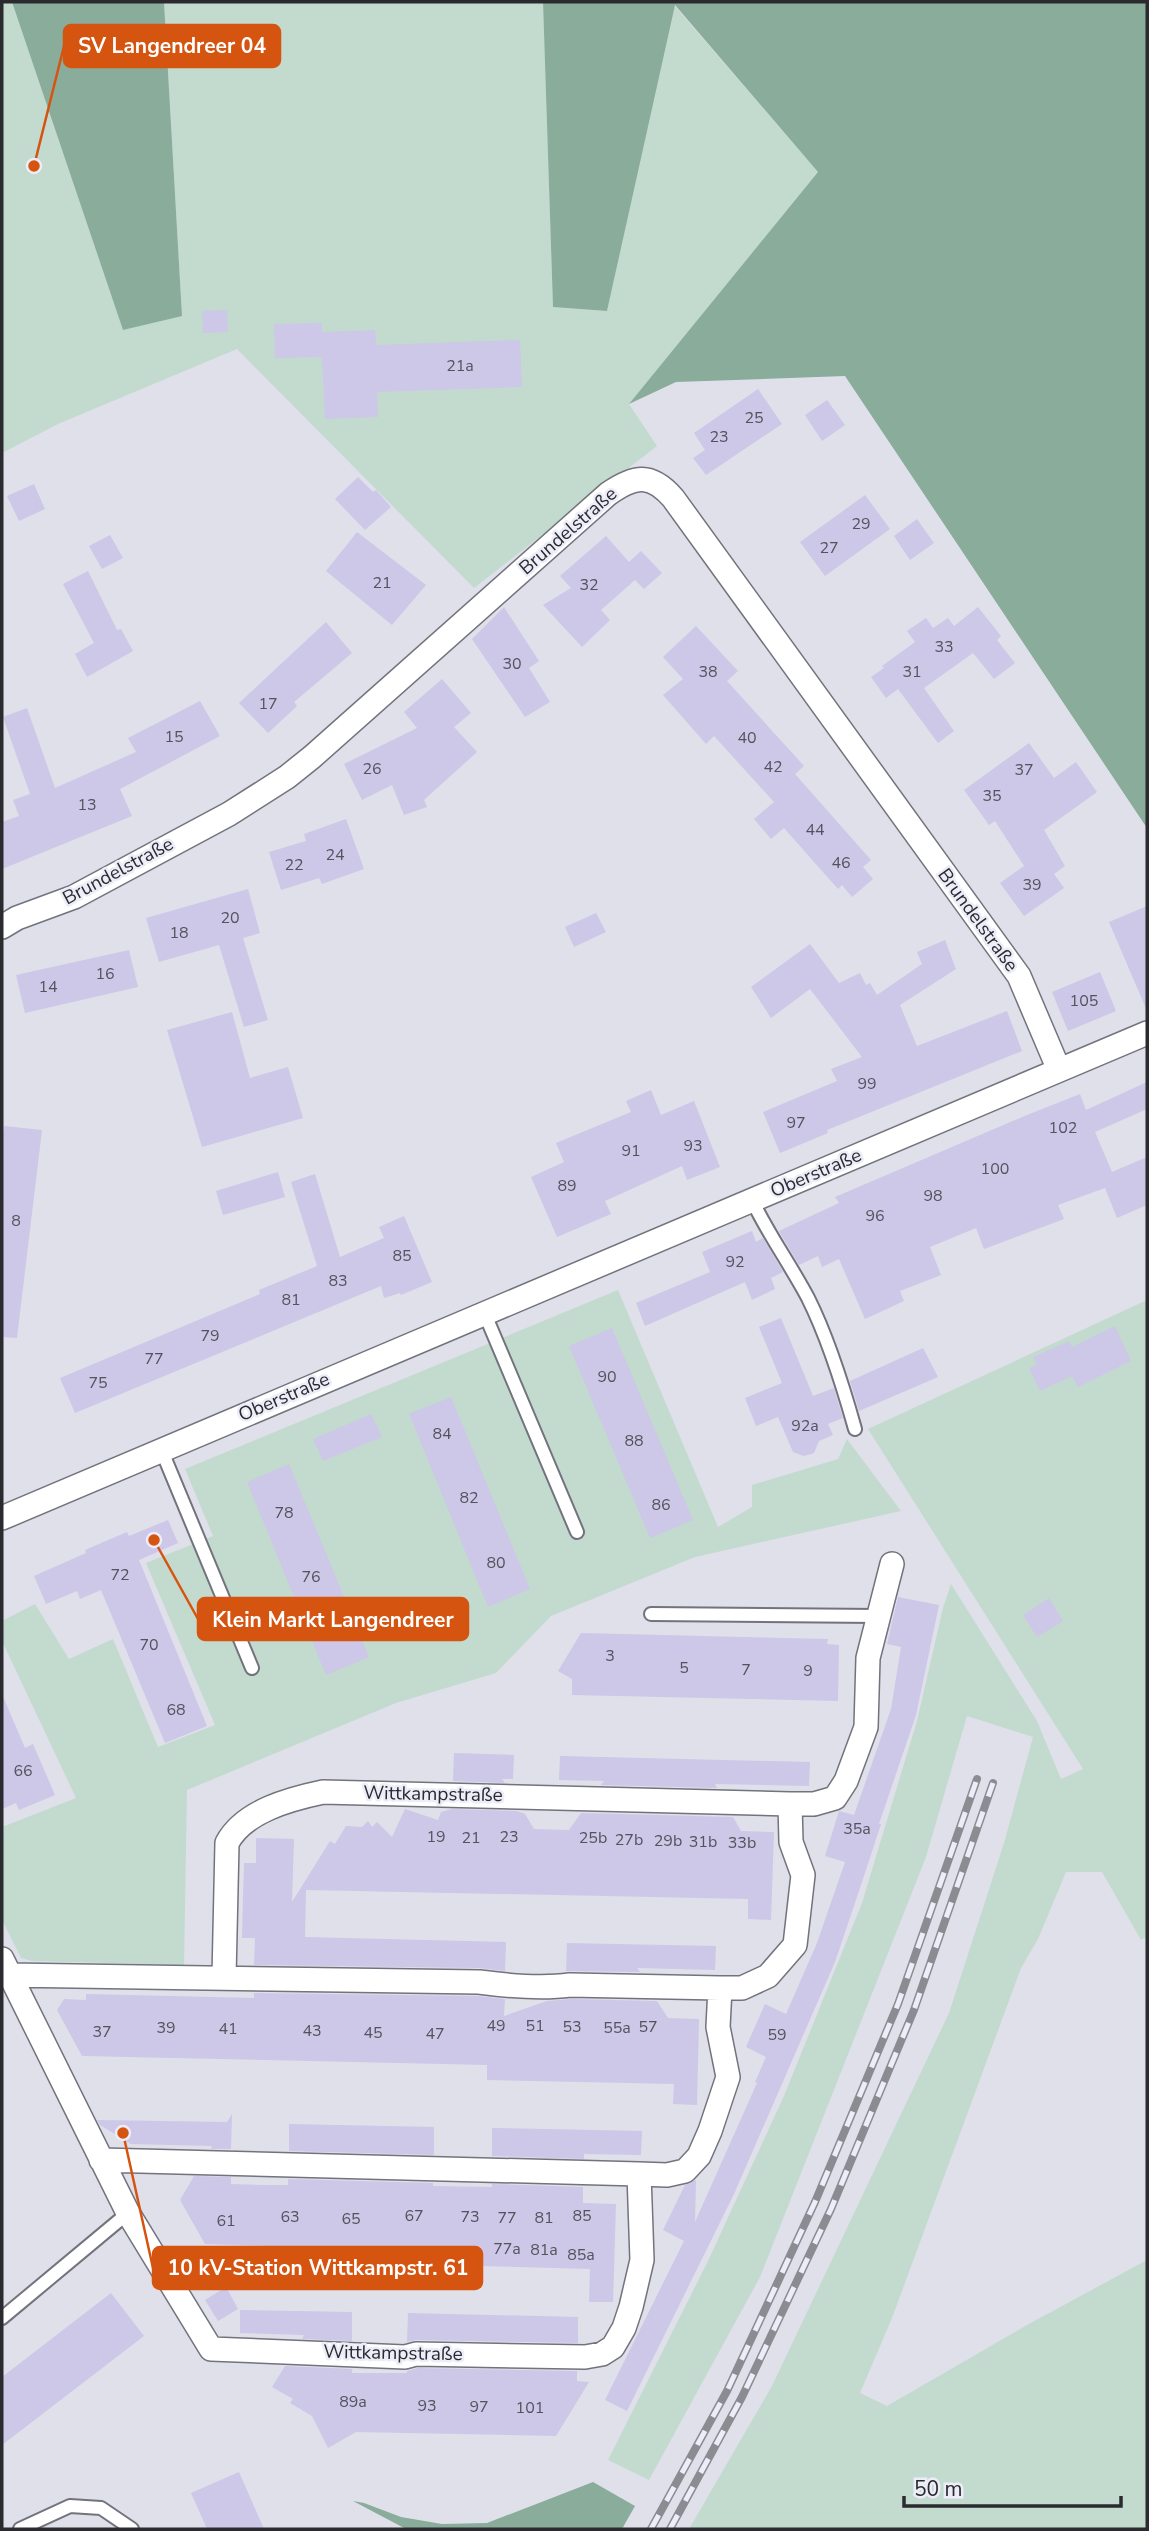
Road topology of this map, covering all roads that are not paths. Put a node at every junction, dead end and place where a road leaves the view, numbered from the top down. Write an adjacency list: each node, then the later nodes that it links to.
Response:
1 (2, 927): 3 (street, Brundelstraße)
2 (1147, 1033): 3 (street, Oberstraße)
3 (1059, 1070): 4 (street, Oberstraße)
4 (752, 1199): 5 (street, Oberstraße); 6 (lane)
5 (484, 1312): 7 (street, Oberstraße); 9 (lane)
6 (855, 1429)
7 (160, 1449): 8 (street, Oberstraße); 13 (lane)
8 (2, 1518)
9 (577, 1532)
10 (891, 1564): 12 (street, Wittkampstraße)
11 (651, 1614): 12 (lane)
12 (878, 1616): 14 (street, Wittkampstraße)
13 (252, 1668)
14 (790, 1804): 16 (street, Wittkampstraße); 17 (street, Wittkampstraße)
15 (6, 1967): 16 (street, Wittkampstraße); 18 (street, Wittkampstraße)
16 (224, 1977): 17 (street, Wittkampstraße)
17 (720, 1988): 19 (street)
18 (101, 2160): 19 (street); 20 (street, Wittkampstraße)
19 (639, 2175): 20 (street, Wittkampstraße)
20 (128, 2213): 21 (lane)
21 (2, 2318)
22 (20, 2529): 23 (lane)
23 (132, 2529)

